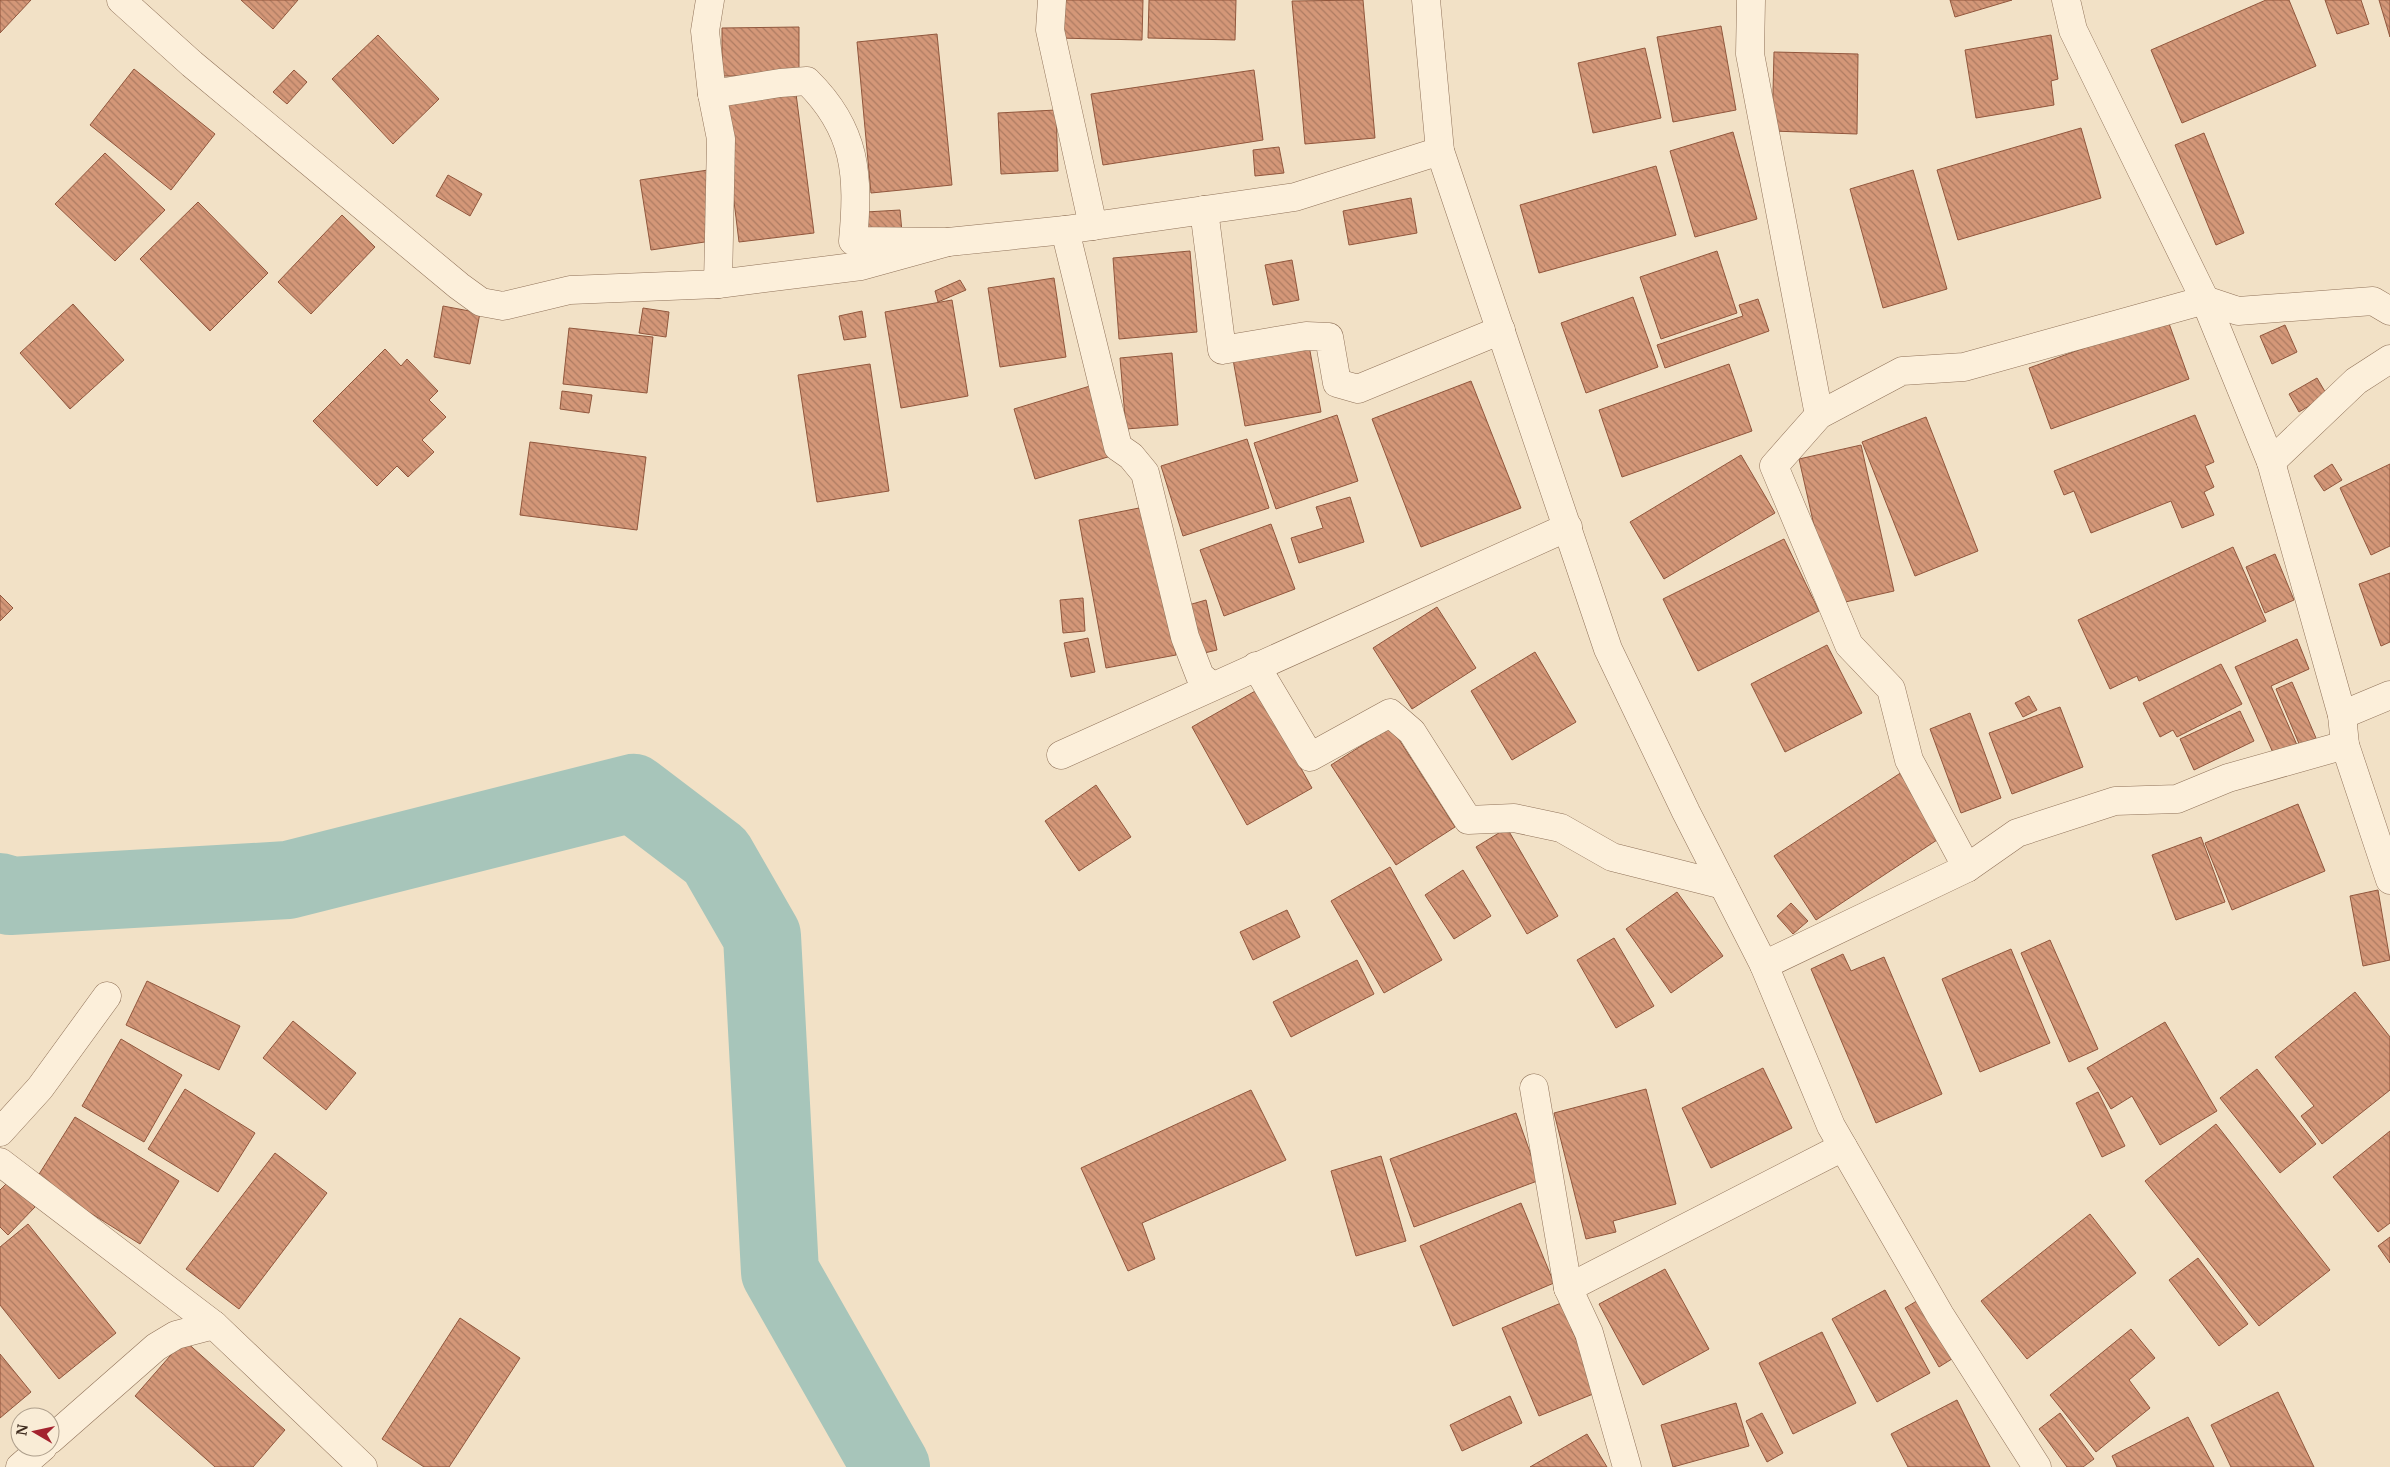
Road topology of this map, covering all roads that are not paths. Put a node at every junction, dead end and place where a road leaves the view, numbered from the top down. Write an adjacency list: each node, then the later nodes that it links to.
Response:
1 (121, 0): 13 (street)
2 (710, 0): 7 (street)
3 (1052, 0): 10 (street)
4 (1426, 0): 8 (street)
5 (1751, 0): 18 (street)
6 (2066, 0): 14 (street)
7 (712, 94): 12 (street); 13 (street)
8 (1440, 151): 9 (street); 16 (street)
9 (1204, 210): 10 (street); 16 (street)
10 (1093, 226): 11 (street)
11 (1065, 230): 12 (street); 22 (street)
12 (948, 242): 13 (street)
13 (718, 284)
14 (2205, 300): 15 (street); 18 (street); 19 (street)
15 (2390, 311)
16 (1501, 330): 20 (street)
17 (2390, 360): 19 (street)
18 (1818, 415): 27 (street)
19 (2271, 462): 24 (street)
20 (1568, 528): 21 (street); 29 (street)
21 (1256, 666): 22 (street); 29 (street)
22 (1212, 686): 26 (street)
23 (2390, 695): 24 (street)
24 (2342, 715): 25 (street)
25 (2345, 745): 27 (street); 28 (street)
26 (1061, 755)
27 (1967, 868): 30 (street)
28 (2390, 880)
29 (1723, 885): 30 (street)
30 (1764, 965): 34 (street)
31 (107, 996): 33 (street)
32 (1534, 1088): 36 (street)
33 (0, 1132)
34 (1843, 1147): 36 (street); 43 (street)
35 (0, 1162): 37 (street)
36 (1568, 1288): 42 (street)
37 (214, 1325): 38 (street); 41 (street)
38 (60, 1431)
39 (31, 1457): 40 (street)
40 (20, 1467)
41 (363, 1467)
42 (1627, 1467)
43 (2037, 1467)

